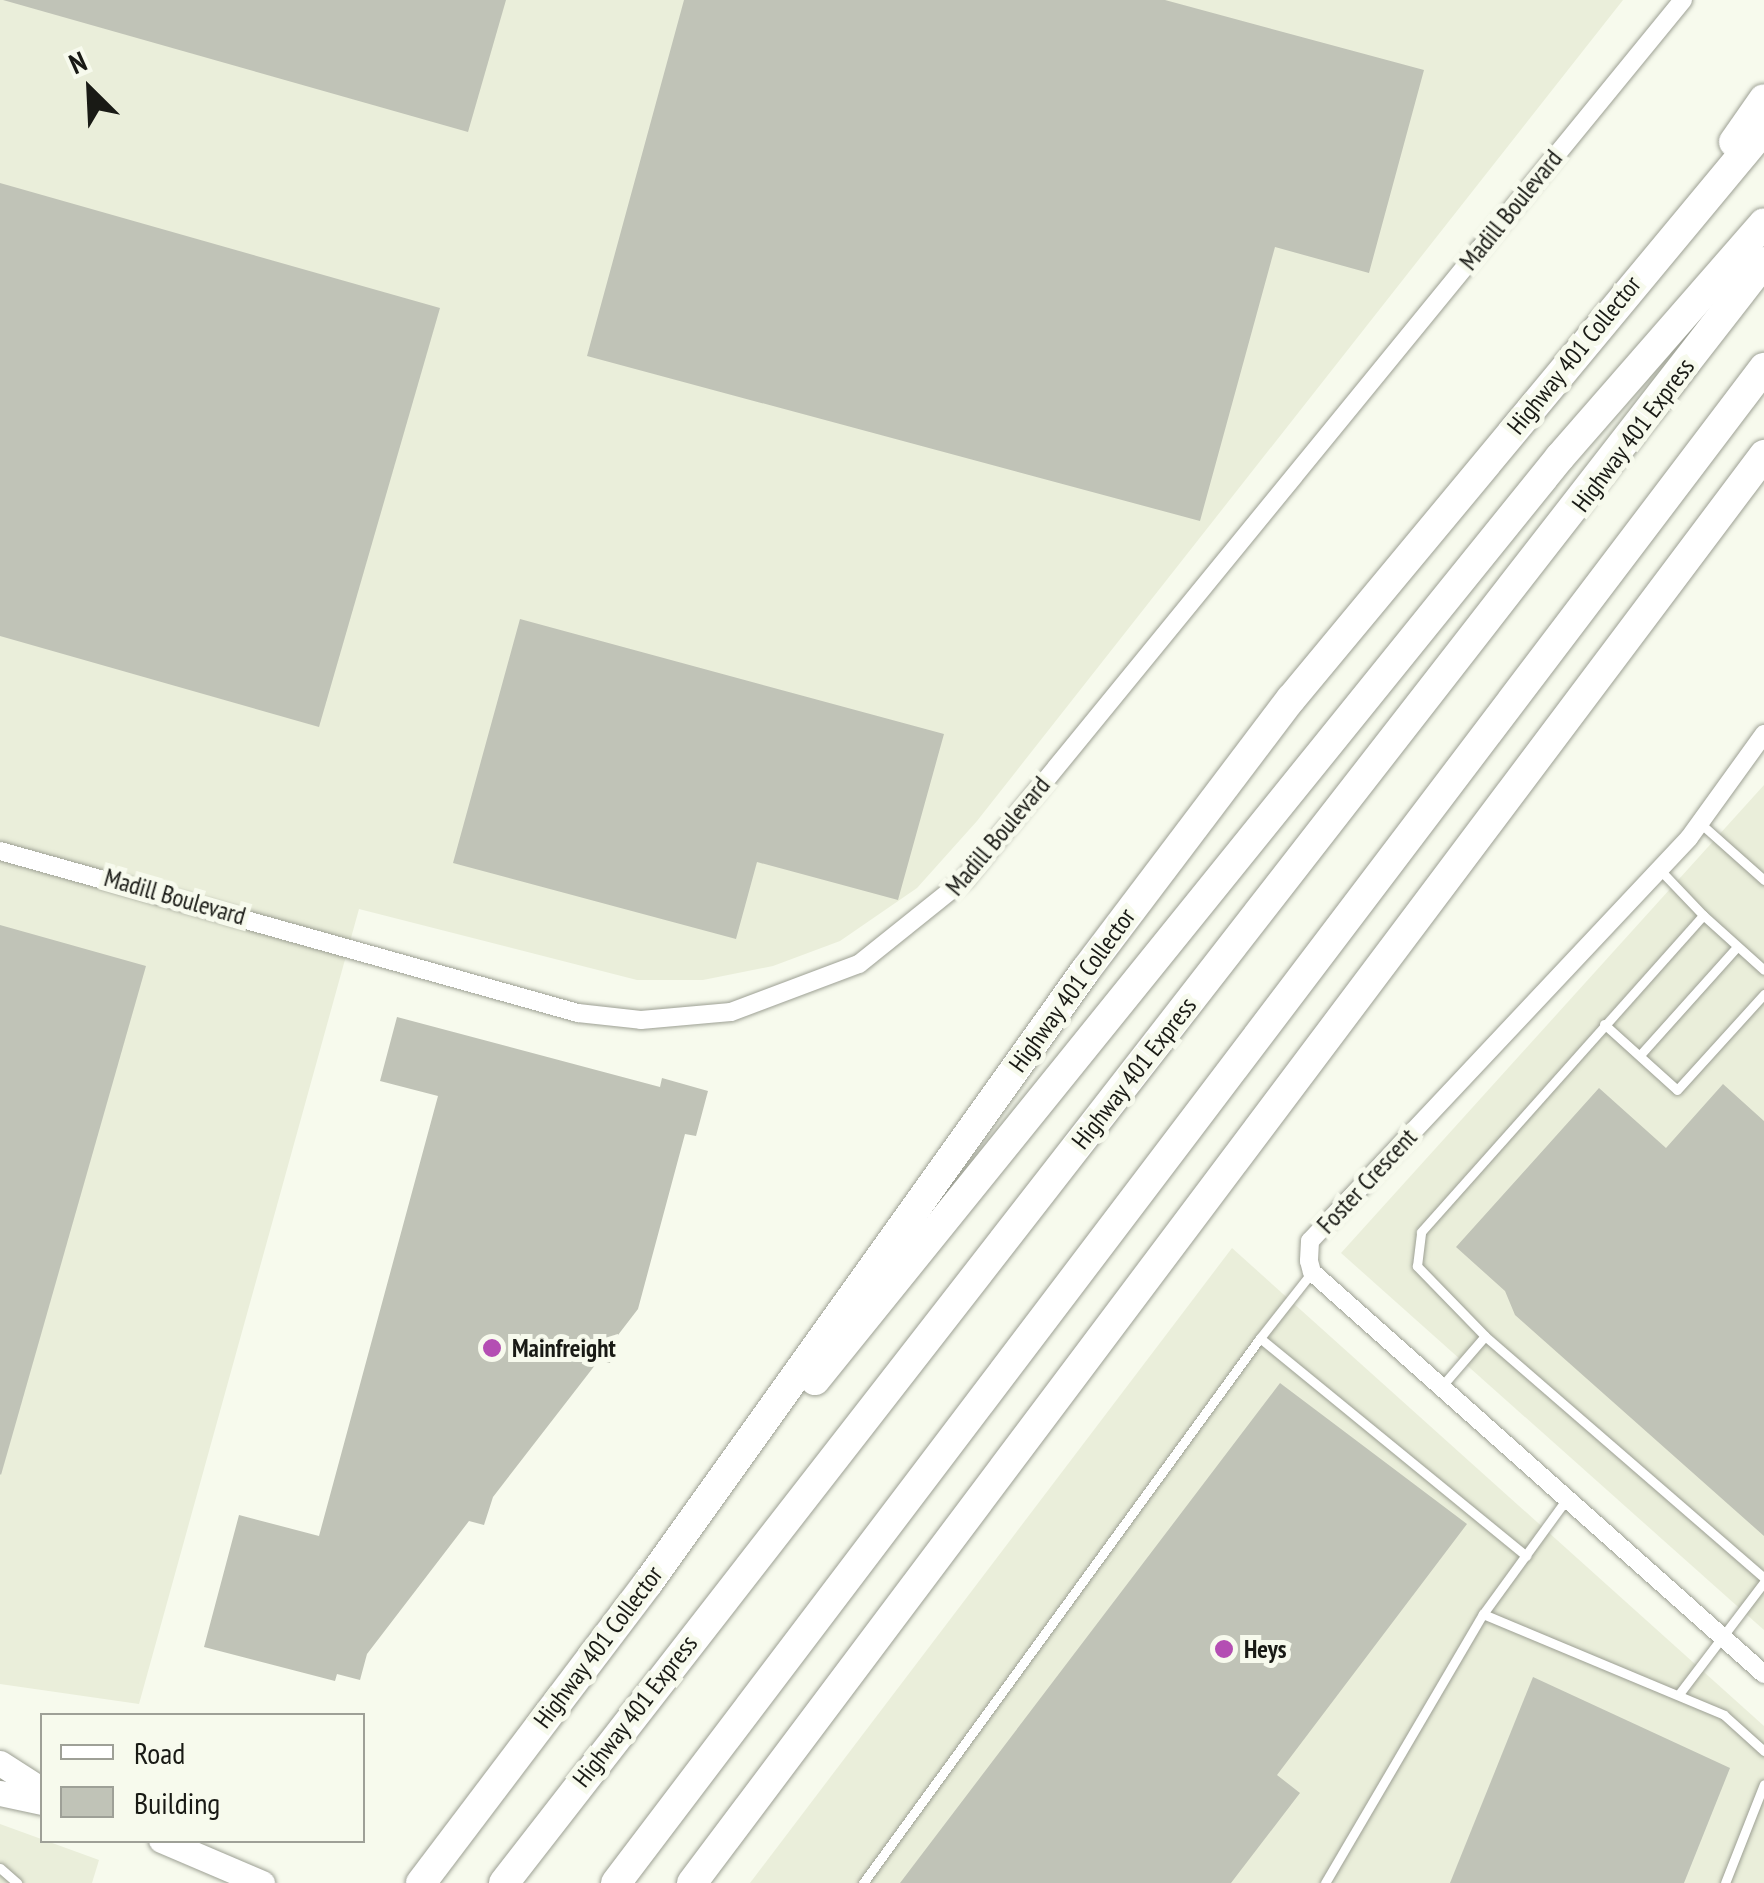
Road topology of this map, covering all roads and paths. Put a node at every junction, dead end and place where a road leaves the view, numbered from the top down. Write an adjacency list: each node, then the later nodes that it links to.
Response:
1 (1683, 0): 11 (street, Madill Boulevard)
2 (1764, 99): 6 (highway)
3 (1764, 129): 6 (highway, Highway 401 Collector)
4 (1764, 223): 27 (highway)
5 (1764, 262): 43 (highway, Highway 401 Express)
6 (1645, 269): 27 (highway, Highway 401 Collector)
7 (1764, 368): 44 (highway)
8 (1764, 455): 45 (highway)
9 (1764, 734): 10 (street, Foster Crescent)
10 (1700, 823): 12 (street, Foster Crescent); 13 (lane)
11 (0, 850)
12 (1660, 870): 14 (lane); 20 (street, Foster Crescent)
13 (1764, 880)
14 (1702, 915): 15 (lane); 18 (lane)
15 (1738, 946): 16 (lane); 19 (lane)
16 (1764, 970)
17 (1764, 994): 19 (lane)
18 (1604, 1024): 19 (lane); 21 (lane)
19 (1640, 1055)
20 (1312, 1272): 22 (lane); 23 (street)
21 (1485, 1336): 23 (lane); 26 (lane)
22 (1260, 1338): 25 (lane); 46 (lane)
23 (1441, 1387): 24 (street)
24 (1565, 1501): 25 (lane); 29 (street)
25 (1526, 1556): 28 (lane)
26 (1764, 1580): 29 (lane)
27 (648, 1583): 42 (highway, Highway 401 Collector)
28 (1484, 1614): 31 (lane); 47 (lane)
29 (1718, 1634): 30 (street); 31 (lane)
30 (1764, 1674)
31 (1679, 1694): 32 (lane)
32 (1764, 1752)
33 (0, 1763): 35 (street)
34 (1764, 1784): 48 (lane)
35 (40, 1789)
36 (0, 1793): 37 (street)
37 (40, 1802)
38 (168, 1843): 41 (street)
39 (0, 1868): 40 (lane)
40 (16, 1883)
41 (262, 1883)
42 (421, 1883)
43 (504, 1883)
44 (616, 1883)
45 (692, 1883)
46 (863, 1883)
47 (1325, 1883)
48 (1725, 1883)

